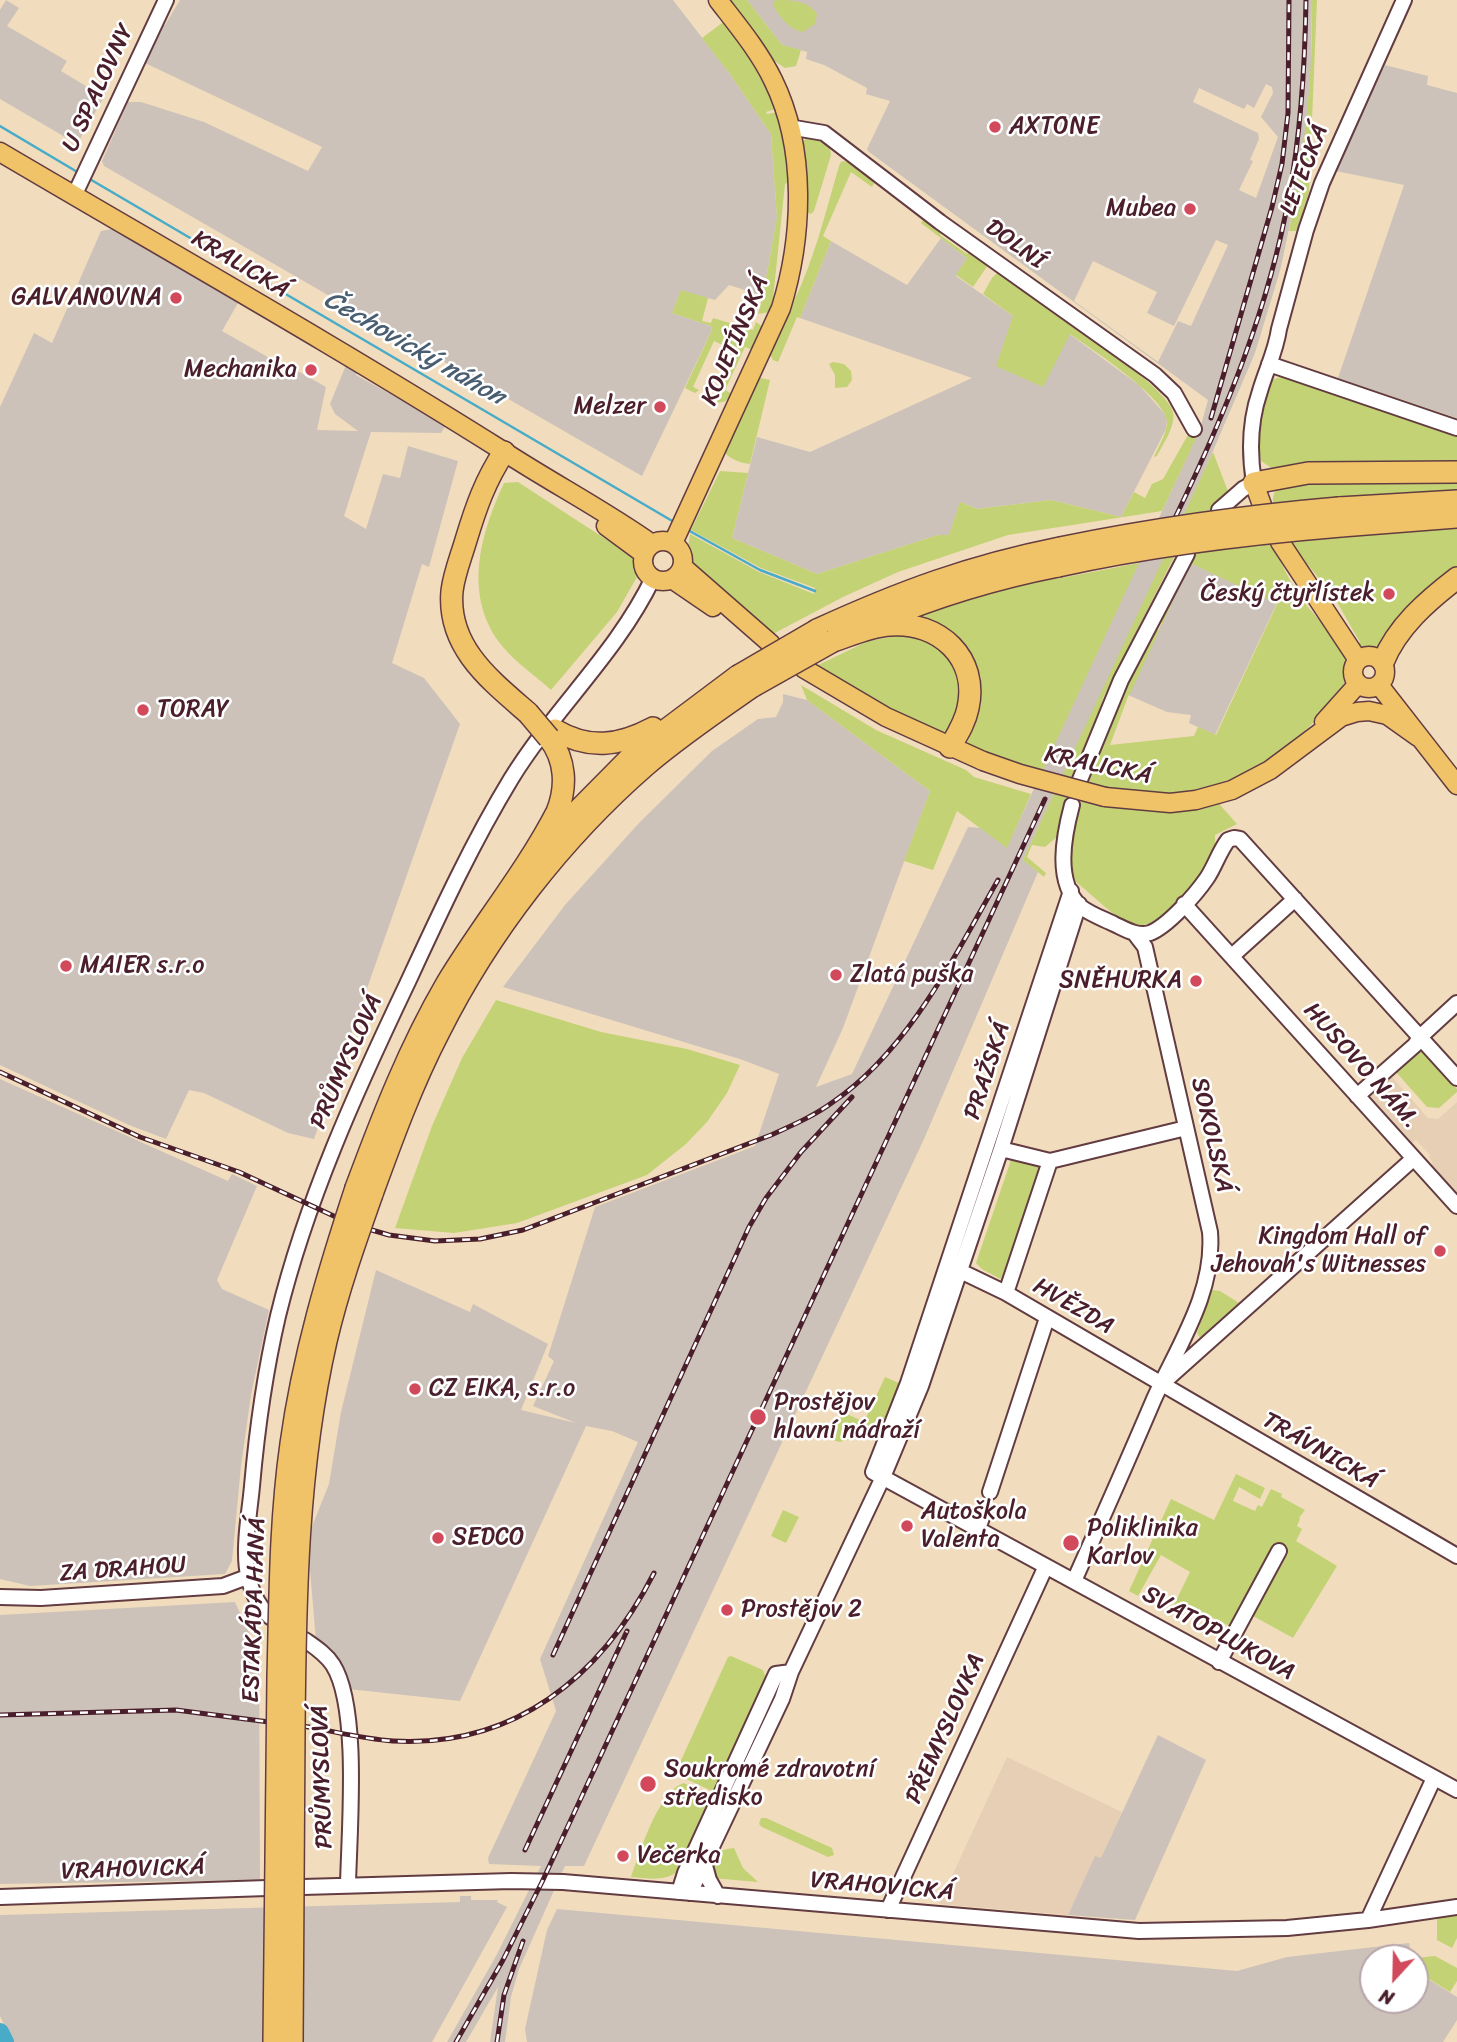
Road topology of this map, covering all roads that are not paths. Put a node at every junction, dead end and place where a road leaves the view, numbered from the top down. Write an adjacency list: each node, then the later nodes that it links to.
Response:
1 (166, 0): 6 (street, U SPALOVNY)
2 (718, 0): 4 (main road, KOJETÍNSKÁ)
3 (1404, 0): 7 (street, LETECKÁ)
4 (789, 127): 9 (street, DOLNÍ); 18 (main road, KOJETÍNSKÁ)
5 (0, 152): 6 (main road, KRALICKÁ)
6 (77, 190): 10 (main road, KRALICKÁ)
7 (1269, 364): 8 (street); 12 (street, LETECKÁ)
8 (1457, 428)
9 (1194, 429)
10 (504, 452): 20 (main road, KRALICKÁ); 34 (highway, bridge)
11 (1457, 472): 12 (highway)
12 (1254, 483): 14 (main road); 15 (street)
13 (1457, 501): 16 (highway)
14 (1262, 505)
15 (1219, 510)
16 (1340, 517): 17 (highway); 25 (highway, bridge)
17 (1457, 517)
18 (675, 540): 20 (main road); 22 (main road)
19 (1280, 542): 27 (main road)
20 (648, 549): 23 (main road)
21 (1187, 554): 38 (street)
22 (678, 573): 23 (main road); 26 (main road)
23 (653, 578): 69 (street, PRŮMYSLOVÁ)
24 (1457, 578): 28 (highway)
25 (825, 636): 30 (highway, bridge); 36 (highway)
26 (771, 644)
27 (1357, 660): 28 (main road); 31 (main road)
28 (1382, 662): 32 (main road)
29 (803, 668): 36 (main road, KRALICKÁ)
30 (746, 681): 33 (highway); 55 (highway)
31 (1358, 684): 32 (main road); 37 (main road)
32 (1379, 685): 35 (main road)
33 (701, 702): 34 (highway); 41 (highway)
34 (552, 734): 41 (highway)
35 (1418, 737): 37 (main road, KRALICKÁ); 39 (main road)
36 (950, 747): 37 (main road, KRALICKÁ, bridge)
37 (1291, 753)
38 (1079, 782)
39 (1457, 785)
40 (1072, 805): 42 (street)
41 (507, 892): 55 (highway)
42 (1075, 897): 45 (street); 52 (street, PRAŽSKÁ); 57 (street, PRAŽSKÁ)
43 (1295, 899): 44 (street); 46 (street); 48 (street)
44 (1184, 904): 45 (street); 46 (street, HUSOVO NÁM.)
45 (1135, 934): 51 (street, SOKOLSKÁ)
46 (1232, 956): 50 (street, HUSOVO NÁM.)
47 (1457, 1003): 48 (street)
48 (1420, 1037): 49 (street); 50 (street)
49 (1457, 1078)
50 (1357, 1096): 53 (street, HUSOVO NÁM.)
51 (1186, 1128): 54 (street); 61 (street, SOKOLSKÁ)
52 (1001, 1149): 54 (street); 57 (street, PRAŽSKÁ)
53 (1413, 1158): 56 (street, HUSOVO NÁM.); 61 (street)
54 (1050, 1161): 58 (street)
55 (364, 1191): 88 (highway, ESTAKÁDA HANÁ, bridge); 89 (highway, ESTAKÁDA HANÁ, bridge)
56 (1457, 1206)
57 (954, 1268): 58 (street, HVĚZDA); 60 (street); 60 (street)
58 (1006, 1293): 59 (street, HVĚZDA)
59 (1047, 1318): 61 (street, HVĚZDA); 63 (street)
60 (914, 1385): 62 (street)
61 (1161, 1385): 67 (street, TRÁVNICKÁ); 70 (street, SOKOLSKÁ)
62 (878, 1474): 65 (street, SVATOPLUKOVA); 75 (street)
63 (990, 1492)
64 (984, 1512): 65 (street)
65 (978, 1529): 68 (street, SVATOPLUKOVA)
66 (1279, 1551): 74 (street)
67 (1457, 1556)
68 (1046, 1566): 70 (street, SVATOPLUKOVA); 86 (street, PŘEMYSLOVKA)
69 (247, 1577): 71 (street, ZA DRAHOU); 72 (street, PRŮMYSLOVÁ)
70 (1074, 1581): 74 (street, SVATOPLUKOVA)
71 (0, 1597)
72 (270, 1617)
73 (305, 1640): 79 (street, PRŮMYSLOVÁ)
74 (1219, 1662): 76 (street, SVATOPLUKOVA)
75 (784, 1673): 78 (street); 82 (street)
76 (1434, 1778): 77 (street, SVATOPLUKOVA); 87 (street)
77 (1457, 1790)
78 (704, 1862): 82 (street); 83 (street)
79 (348, 1885): 80 (street, VRAHOVICKÁ); 82 (street, VRAHOVICKÁ)
80 (303, 1887)
81 (267, 1888): 84 (street, VRAHOVICKÁ)
82 (685, 1892): 83 (street, VRAHOVICKÁ)
83 (718, 1896): 86 (street, VRAHOVICKÁ)
84 (0, 1897)
85 (1457, 1907): 87 (street, VRAHOVICKÁ)
86 (888, 1910): 87 (street, VRAHOVICKÁ)
87 (1368, 1920)
88 (274, 2042)
89 (292, 2042)

